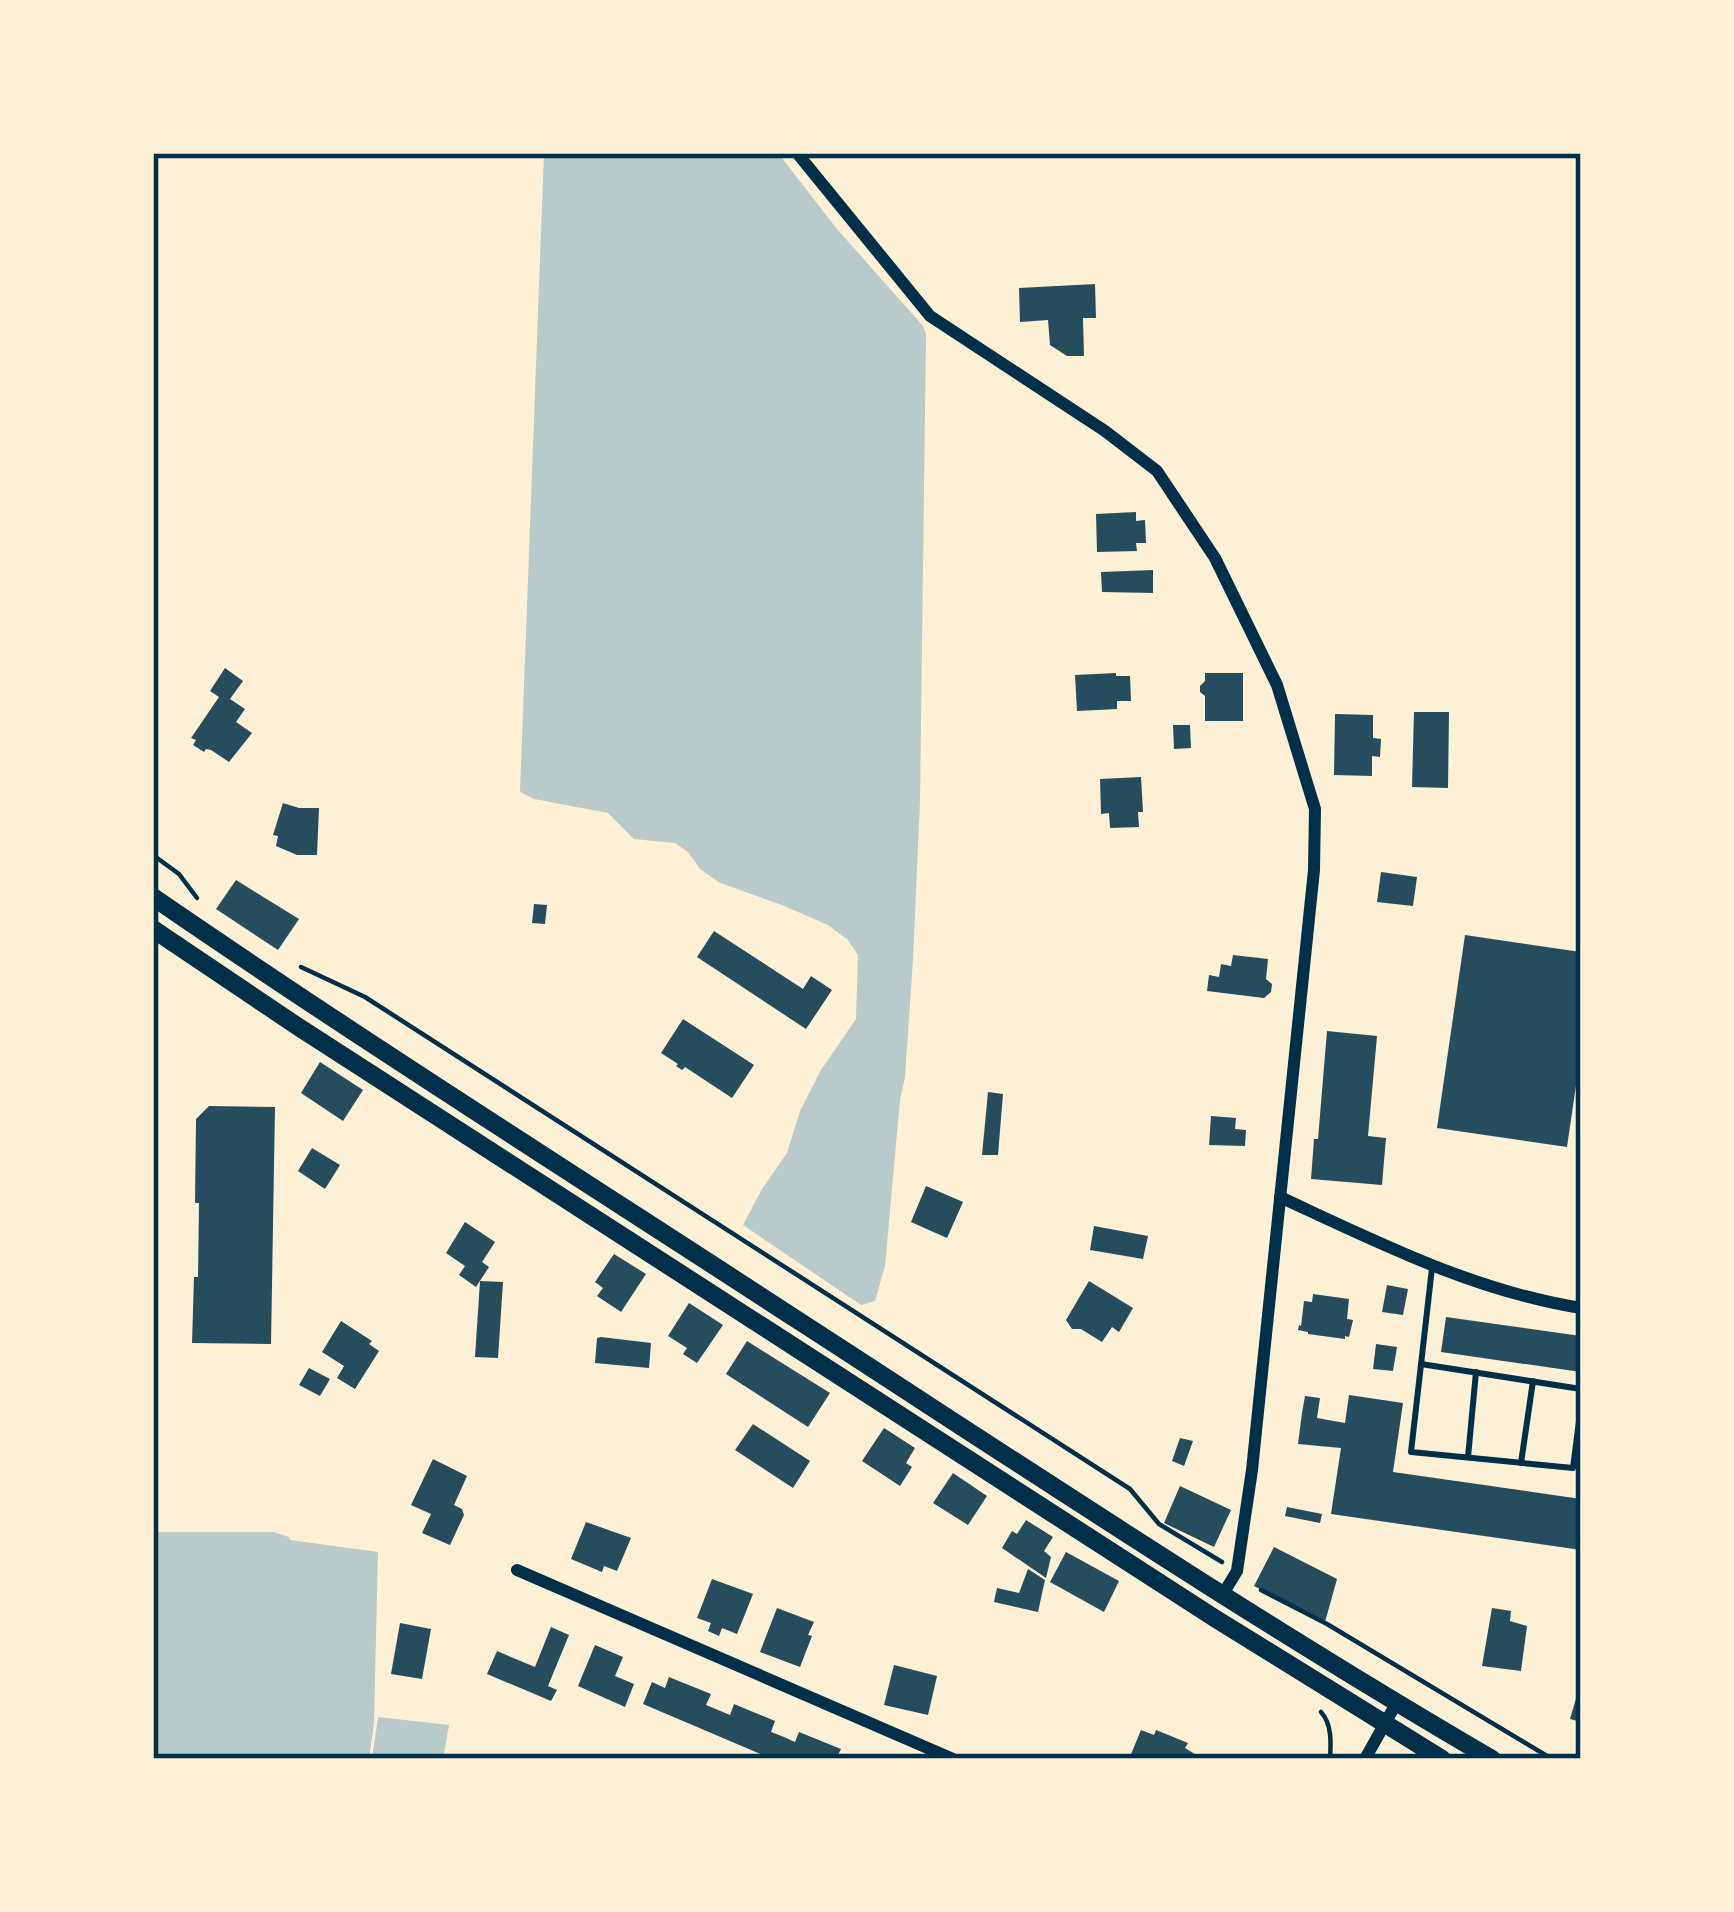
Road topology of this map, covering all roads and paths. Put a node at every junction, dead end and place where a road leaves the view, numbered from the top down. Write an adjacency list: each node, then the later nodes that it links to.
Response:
1 (797, 153): 7 (street)
2 (153, 855): 4 (path)
3 (153, 897): 19 (main road)
4 (197, 898)
5 (153, 929): 21 (main road)
6 (294, 964): 18 (path)
7 (1280, 1197): 8 (street); 18 (street)
8 (1432, 1268): 9 (street); 10 (lane)
9 (1581, 1308)
10 (1421, 1364): 11 (lane); 15 (lane)
11 (1476, 1372): 12 (lane); 15 (lane)
12 (1533, 1381): 13 (lane); 16 (lane)
13 (1581, 1388)
14 (1581, 1406): 16 (lane)
15 (1468, 1457): 16 (lane)
16 (1521, 1463)
17 (517, 1570): 22 (street)
18 (1237, 1571): 19 (street); 26 (path)
19 (1223, 1594): 20 (main road)
20 (1397, 1702): 21 (street); 25 (main road)
21 (1386, 1723): 23 (street); 24 (main road)
22 (953, 1759)
23 (1366, 1759)
24 (1442, 1759)
25 (1492, 1759)
26 (1552, 1759)

